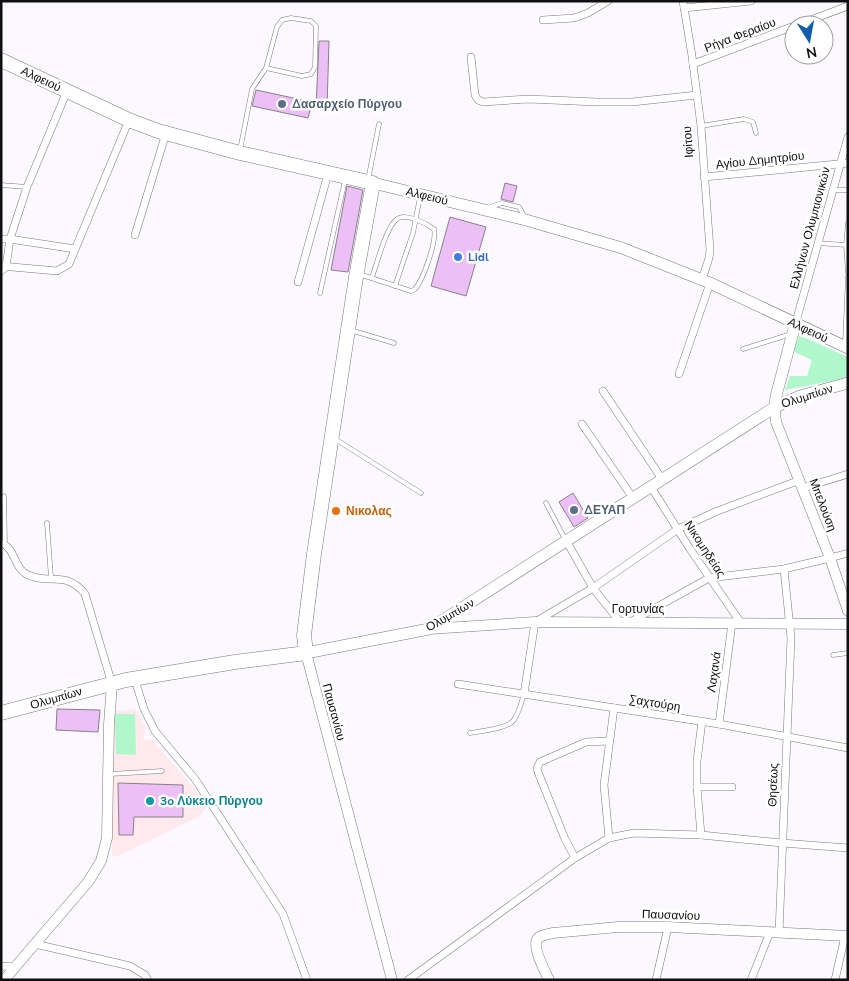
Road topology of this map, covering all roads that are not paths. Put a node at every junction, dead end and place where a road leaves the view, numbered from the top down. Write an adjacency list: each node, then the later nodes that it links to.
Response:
1 (607, 1): 6 (street)
2 (751, 1): 3 (street)
3 (683, 5): 10 (street, Ιφίτου)
4 (848, 6): 5 (street, Ρήγα Φεραίου)
5 (825, 15)
6 (544, 20)
7 (784, 30): 10 (street, Ρήγα Φεραίου)
8 (471, 57): 13 (street)
9 (1, 60): 12 (highway, Αλφειού)
10 (693, 64): 13 (street, Ιφίτου)
11 (266, 68): 11 (lane); 20 (lane)
12 (67, 92): 14 (highway, Αλφειού); 28 (street)
13 (697, 95): 16 (street, Ιφίτου)
14 (129, 120): 17 (highway, Αλφειού); 39 (street)
15 (378, 124): 26 (lane)
16 (701, 126): 18 (lane); 24 (street, Ιφίτου)
17 (166, 133): 20 (highway, Αλφειού); 34 (street)
18 (756, 133)
19 (848, 137): 21 (street, Ελλήνων Ολυμπιονικών)
20 (240, 153): 23 (highway, Αλφειού)
21 (839, 163): 22 (street, Αγίου Δημητρίου); 24 (street, Αγίου Δημητρίου); 29 (street, Ελλήνων Ολυμπιονικών)
22 (848, 163)
23 (328, 174): 25 (highway, Αλφειού); 44 (street)
24 (704, 177): 45 (street, Ιφίτου)
25 (345, 178): 26 (highway, Αλφειού); 47 (lane)
26 (371, 183): 31 (main road, Αλφειού); 41 (highway)
27 (1, 185): 28 (lane)
28 (27, 187): 36 (street)
29 (832, 190): 30 (lane); 37 (street, Ελλήνων Ολυμπιονικών)
30 (848, 190)
31 (420, 194): 32 (lane); 45 (main road, Αλφειού)
32 (416, 220): 43 (lane); 46 (lane); 46 (lane)
33 (848, 223): 38 (lane)
34 (135, 235)
35 (1, 239): 36 (street)
36 (10, 239): 39 (street); 40 (street)
37 (817, 242): 38 (lane); 48 (street, Ελλήνων Ολυμπιονικών)
38 (847, 245): 42 (lane)
39 (75, 249): 40 (street)
40 (3, 268)
41 (356, 274): 43 (lane); 49 (highway)
42 (848, 274): 51 (lane)
43 (372, 278): 46 (lane)
44 (298, 282)
45 (706, 282): 48 (main road, Αλφειού); 53 (street, Ιφίτου)
46 (395, 286)
47 (320, 293)
48 (794, 329): 51 (main road, Αλφειού); 52 (lane); 56 (main road)
49 (348, 330): 50 (lane); 58 (highway)
50 (394, 343)
51 (846, 348)
52 (743, 349)
53 (679, 374)
54 (848, 383): 56 (main road, Ολυμπίων)
55 (603, 391): 60 (street)
56 (775, 407): 60 (main road, Ολυμπίων); 61 (street, Μπελούση)
57 (582, 424): 65 (street)
58 (331, 437): 63 (lane); 85 (highway)
59 (848, 474): 61 (street)
60 (662, 480): 62 (main road, Ολυμπίων)
61 (801, 484): 68 (street); 72 (street, Μπελούση)
62 (652, 487): 65 (main road, Ολυμπίων); 68 (street, Νικομηδείας)
63 (421, 493)
64 (4, 496): 70 (lane)
65 (633, 498): 69 (main road, Ολυμπίων)
66 (546, 502): 69 (lane)
67 (47, 523): 74 (lane)
68 (678, 529): 75 (street, Νικομηδείας); 76 (street)
69 (567, 542): 76 (street); 84 (main road, Ολυμπίων)
70 (3, 543): 74 (street)
71 (848, 552): 72 (street)
72 (830, 558): 73 (street); 77 (street, Μπελούση)
73 (784, 569): 75 (street); 82 (street, Θησέως)
74 (51, 578): 89 (street)
75 (709, 578): 80 (street); 81 (street, Νικομηδείας)
76 (594, 588): 78 (street); 79 (street)
77 (848, 611)
78 (535, 622): 79 (street, Γορτυνίας); 84 (street, Γορτυνίας); 91 (street)
79 (620, 622): 80 (street, Γορτυνίας)
80 (632, 622): 81 (street, Γορτυνίας)
81 (737, 623): 82 (street, Γορτυνίας); 95 (street, Λαχανά)
82 (791, 624): 83 (street, Γορτυνίας); 97 (street, Θησέως)
83 (848, 624)
84 (429, 630): 85 (main road, Ολυμπίων)
85 (306, 653): 88 (highway, Ολυμπίων); 118 (street, Παυσανίου)
86 (848, 653): 87 (lane)
87 (833, 656)
88 (135, 680): 89 (highway, Ολυμπίων); 117 (street)
89 (112, 684): 93 (highway, Ολυμπίων); 101 (street)
90 (458, 684): 91 (street, Σαχτούρη)
91 (524, 694): 92 (street, Σαχτούρη); 96 (lane)
92 (614, 708): 94 (street, Σαχτούρη); 98 (street)
93 (1, 714)
94 (702, 721): 95 (street, Σαχτούρη); 102 (street)
95 (719, 724): 97 (street, Σαχτούρη)
96 (470, 733)
97 (786, 736): 99 (street, Σαχτούρη); 106 (street, Θησέως)
98 (609, 741): 105 (street); 108 (street)
99 (848, 748)
100 (162, 771): 101 (lane)
101 (108, 773): 112 (street)
102 (697, 787): 103 (street); 104 (street)
103 (732, 787)
104 (701, 835): 105 (street); 106 (street)
105 (608, 838): 108 (street)
106 (782, 843): 107 (street); 110 (street, Θησέως)
107 (848, 848)
108 (575, 858): 119 (street)
109 (668, 927): 110 (street, Παυσανίου); 120 (street, Παυσανίου); 121 (street)
110 (775, 932): 111 (street, Παυσανίου); 122 (street, Θησέως)
111 (847, 936): 123 (street)
112 (35, 944): 114 (street); 116 (street)
113 (1, 966): 114 (street)
114 (16, 967): 115 (street)
115 (4, 980)
116 (148, 980)
117 (307, 980)
118 (392, 980)
119 (408, 980)
120 (549, 980)
121 (656, 980)
122 (752, 980)
123 (835, 980)

